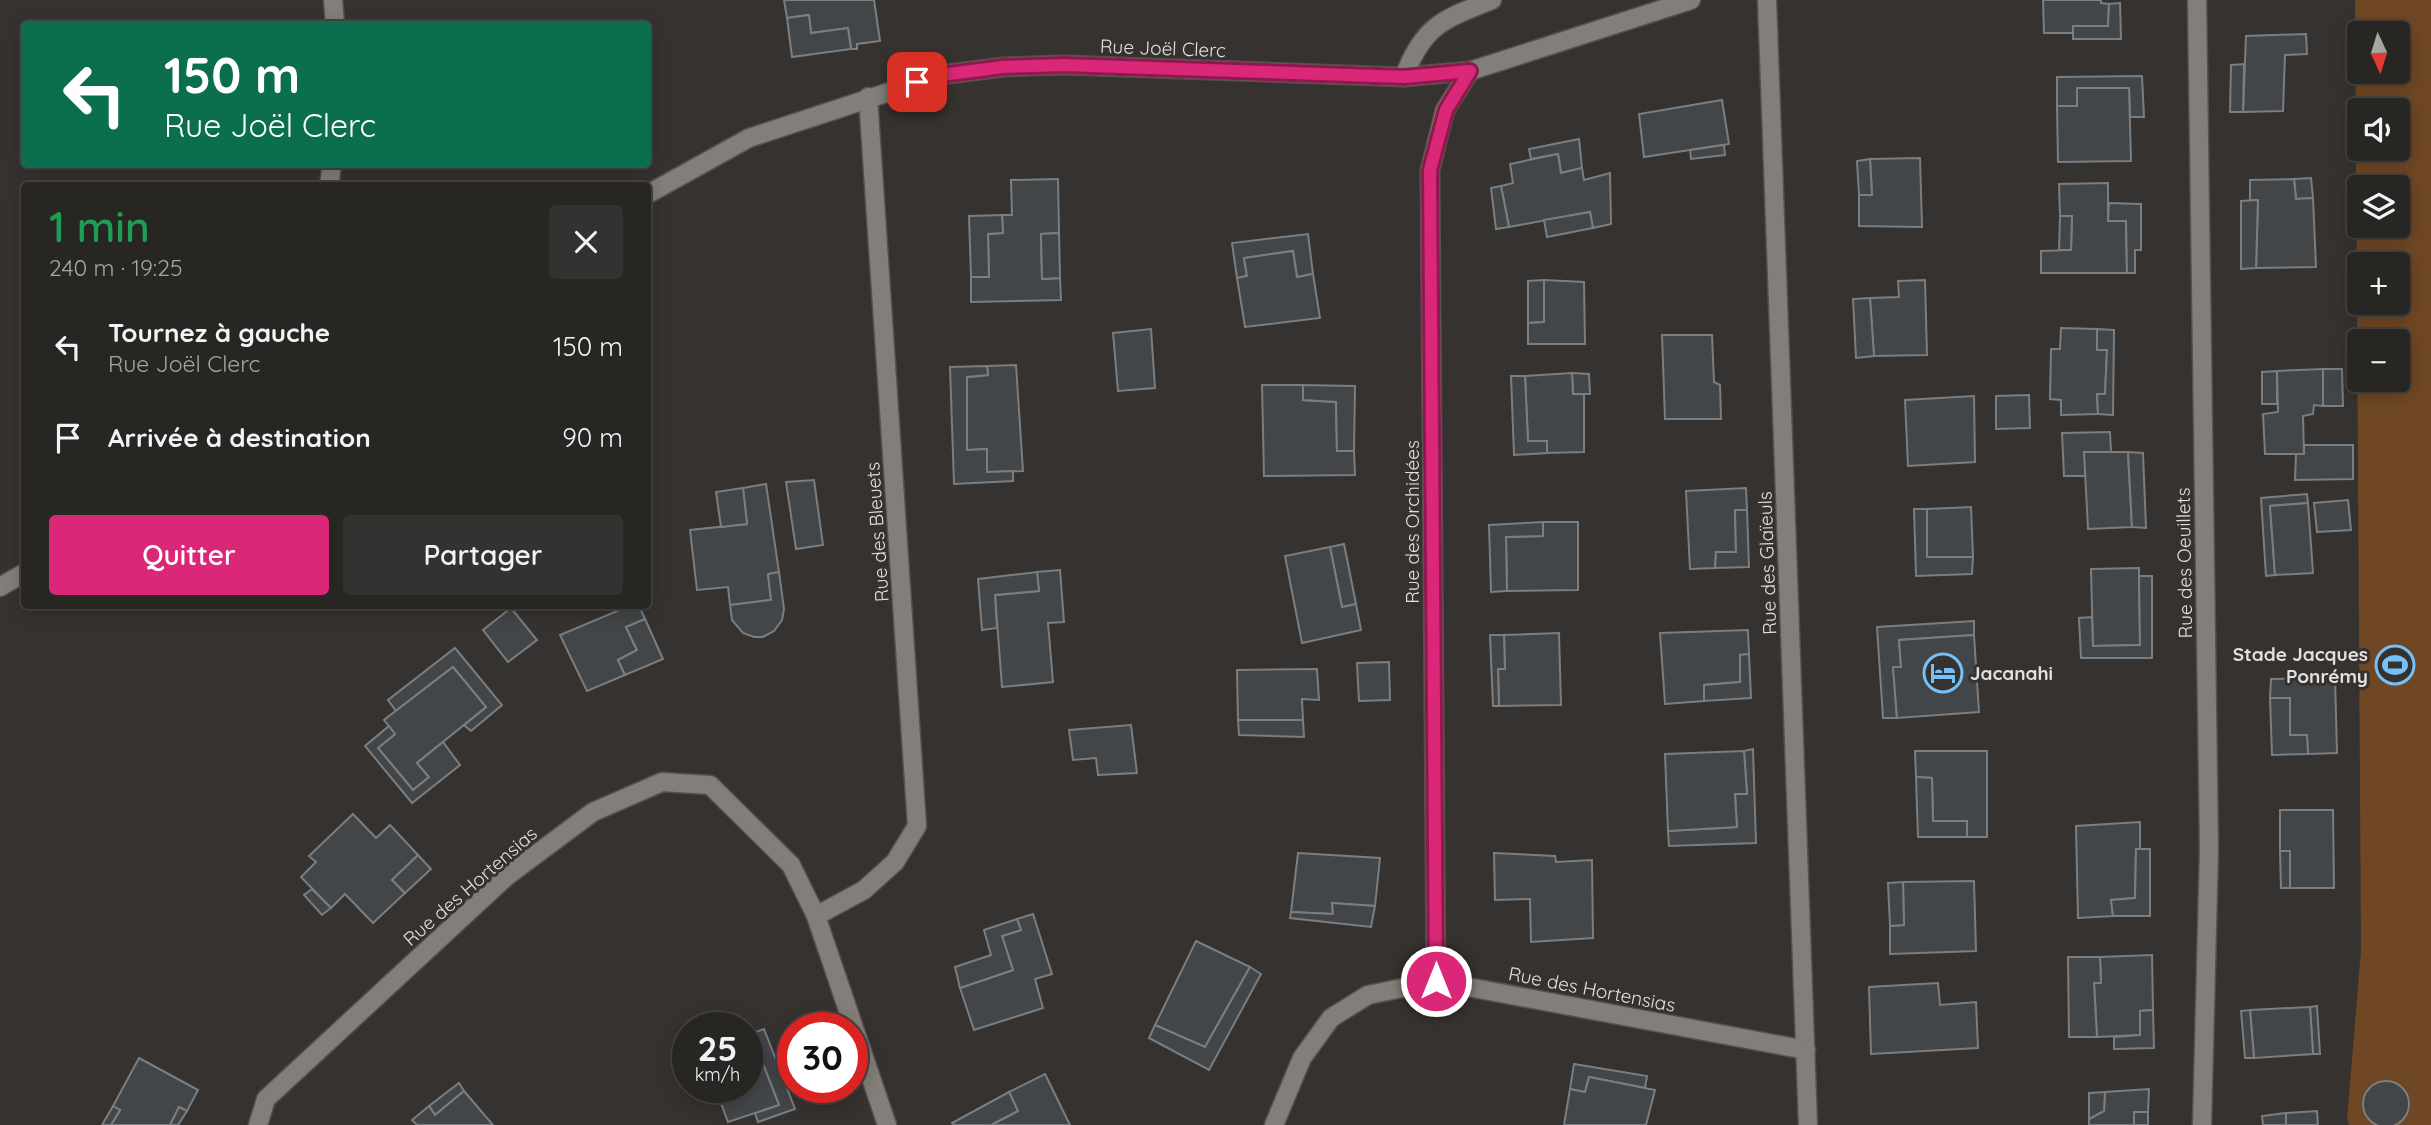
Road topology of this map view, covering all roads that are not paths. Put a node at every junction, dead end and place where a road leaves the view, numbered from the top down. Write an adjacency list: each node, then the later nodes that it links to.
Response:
1 (333, 0): 6 (street)
2 (1492, 0): 8 (street)
3 (1692, 0): 7 (street, Rue Joël Clerc)
4 (1767, 0): 15 (street, Rue des Glaïeuls)
5 (2197, 0): 20 (street, Rue des Oeuillets)
6 (335, 21)
7 (1470, 71): 8 (street, Rue Joël Clerc); 14 (street, Rue des Orchidées)
8 (1404, 77): 9 (street, Rue Joël Clerc)
9 (868, 97): 10 (street, Rue Joël Clerc); 13 (street, Rue des Bleuets)
10 (651, 192)
11 (21, 575): 12 (street)
12 (0, 587)
13 (816, 916): 16 (street, Rue des Hortensias); 17 (street, Rue des Hortensias)
14 (1436, 981): 15 (street, Rue des Hortensias); 18 (street, Rue des Hortensias)
15 (1806, 1050): 19 (street, Rue des Glaïeuls)
16 (258, 1125)
17 (887, 1125)
18 (1274, 1125)
19 (1808, 1125)
20 (2202, 1125)

